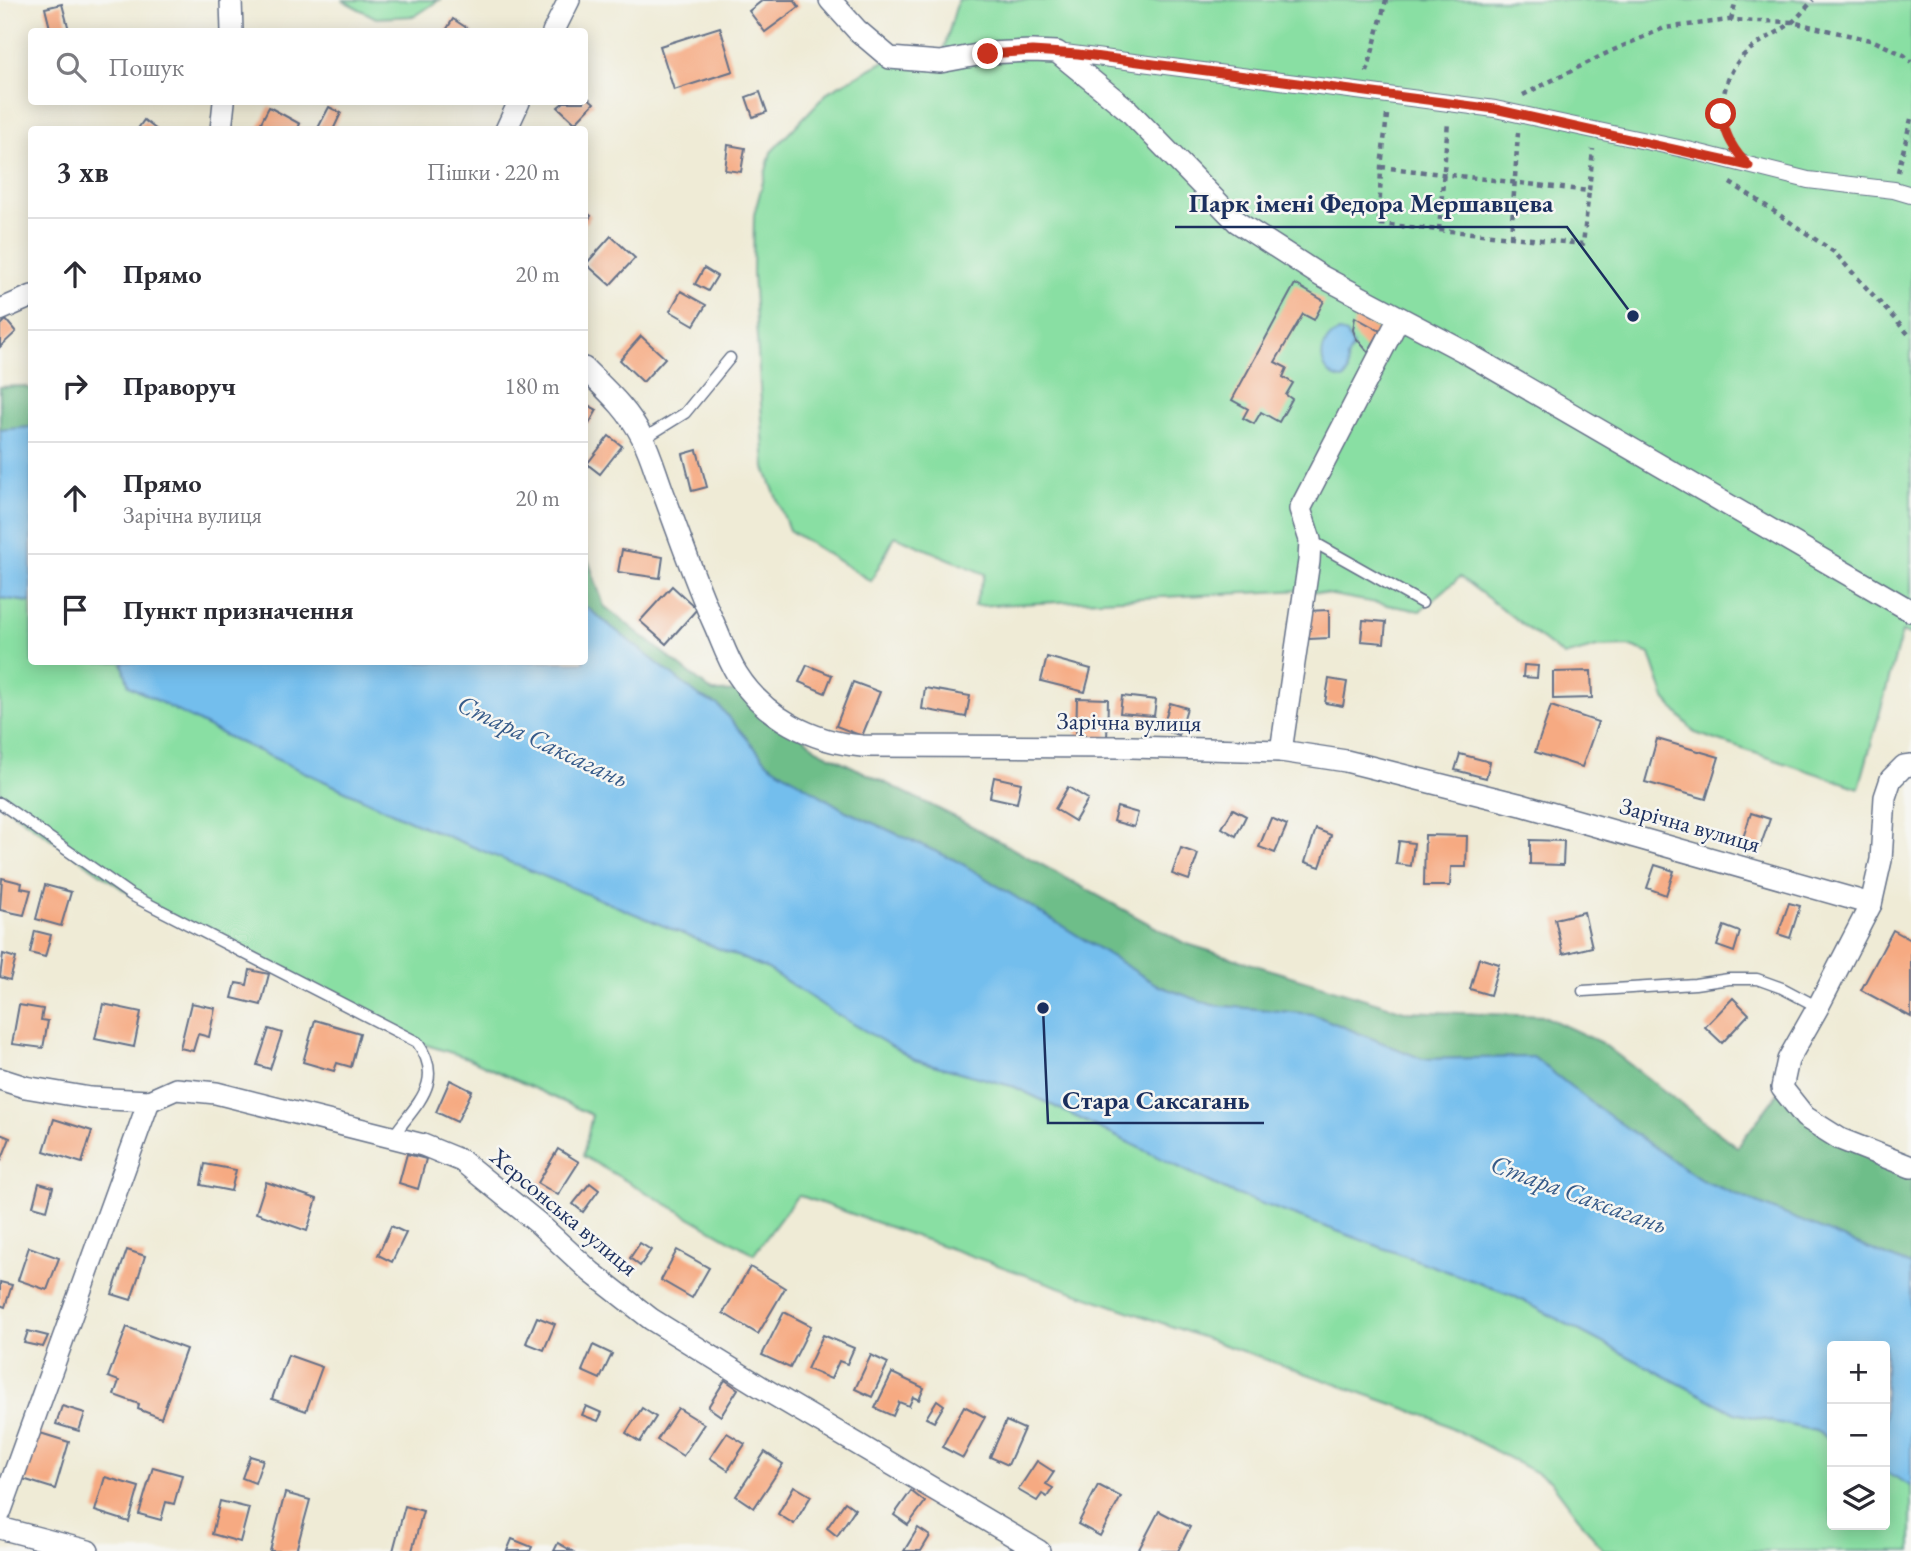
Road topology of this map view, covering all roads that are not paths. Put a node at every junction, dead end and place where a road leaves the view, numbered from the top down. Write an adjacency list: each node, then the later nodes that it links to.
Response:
1 (231, 0): 4 (street)
2 (569, 0): 5 (street)
3 (830, 0): 6 (street)
4 (232, 28)
5 (554, 28)
6 (1056, 52): 11 (street); 14 (street)
7 (224, 105): 9 (street)
8 (518, 105): 10 (street)
9 (221, 126)
10 (508, 126)
11 (1911, 195)
12 (28, 298): 13 (street)
13 (0, 310)
14 (1399, 318): 18 (street); 20 (street)
15 (730, 358): 17 (lane)
16 (588, 372): 17 (street, Зарічна вулиця)
17 (643, 439): 21 (street, Зарічна вулиця)
18 (1310, 540): 19 (lane); 21 (street)
19 (1422, 603)
20 (1911, 611)
21 (1281, 751): 24 (street, Зарічна вулиця)
22 (1911, 765): 24 (street)
23 (0, 803): 29 (lane)
24 (1871, 904): 26 (street)
25 (1583, 991): 26 (lane)
26 (1818, 1007): 30 (street)
27 (0, 1079): 28 (street, Херсонська вулиця)
28 (149, 1101): 29 (street, Херсонська вулиця); 31 (street)
29 (392, 1138): 34 (street, Херсонська вулиця)
30 (1911, 1167)
31 (0, 1513)
32 (0, 1528): 33 (street)
33 (88, 1551)
34 (1039, 1551)

